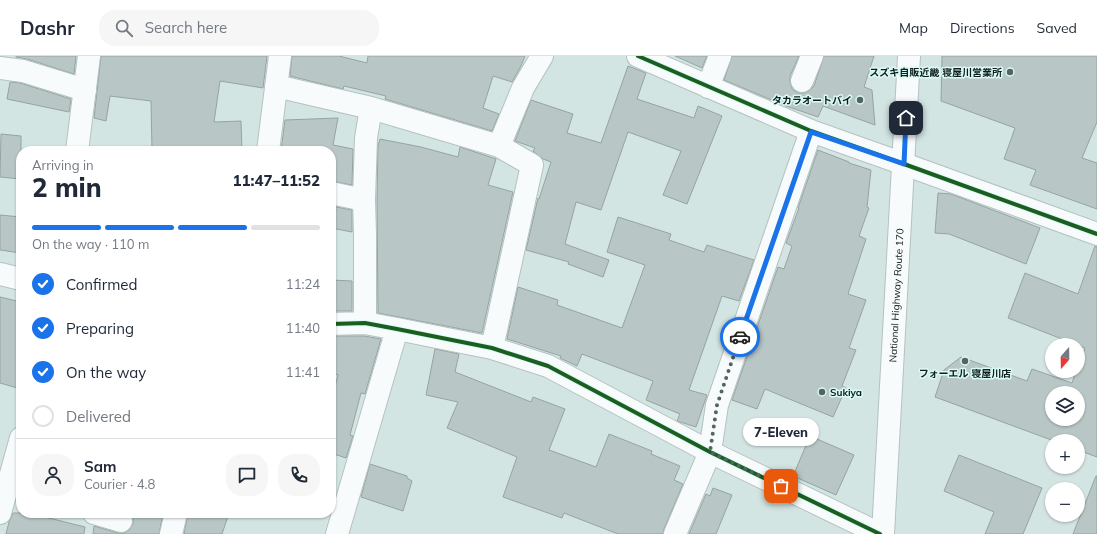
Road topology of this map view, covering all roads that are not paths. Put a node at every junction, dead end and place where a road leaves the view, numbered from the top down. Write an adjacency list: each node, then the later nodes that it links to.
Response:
1 (89, 56): 12 (main road)
2 (280, 56): 10 (main road)
3 (542, 56): 17 (main road)
4 (638, 56): 11 (main road)
5 (720, 56): 11 (main road)
6 (812, 56): 9 (main road)
7 (909, 56): 18 (main road, National Highway Route 170)
8 (0, 68): 12 (main road)
9 (802, 81)
10 (276, 86): 13 (main road); 16 (main road)
11 (708, 86): 14 (main road)
12 (85, 90): 15 (main road)
13 (371, 108): 17 (main road); 20 (main road)
14 (811, 132): 18 (main road); 28 (main road)
15 (78, 146)
16 (269, 146)
17 (499, 146): 27 (main road)
18 (904, 164): 21 (main road); 38 (main road, National Highway Route 170)
19 (336, 194): 20 (main road)
20 (364, 200): 24 (main road)
21 (1097, 234)
22 (0, 274): 23 (main road)
23 (16, 278)
24 (365, 323): 25 (main road); 26 (main road)
25 (336, 324)
26 (397, 329): 27 (main road); 36 (main road)
27 (492, 348): 28 (main road)
28 (710, 452): 37 (main road); 38 (main road)
29 (16, 474): 30 (main road)
30 (14, 489): 31 (main road)
31 (0, 513)
32 (108, 518): 34 (main road)
33 (175, 518): 35 (main road)
34 (121, 523)
35 (171, 534)
36 (337, 534)
37 (675, 534)
38 (882, 534)

